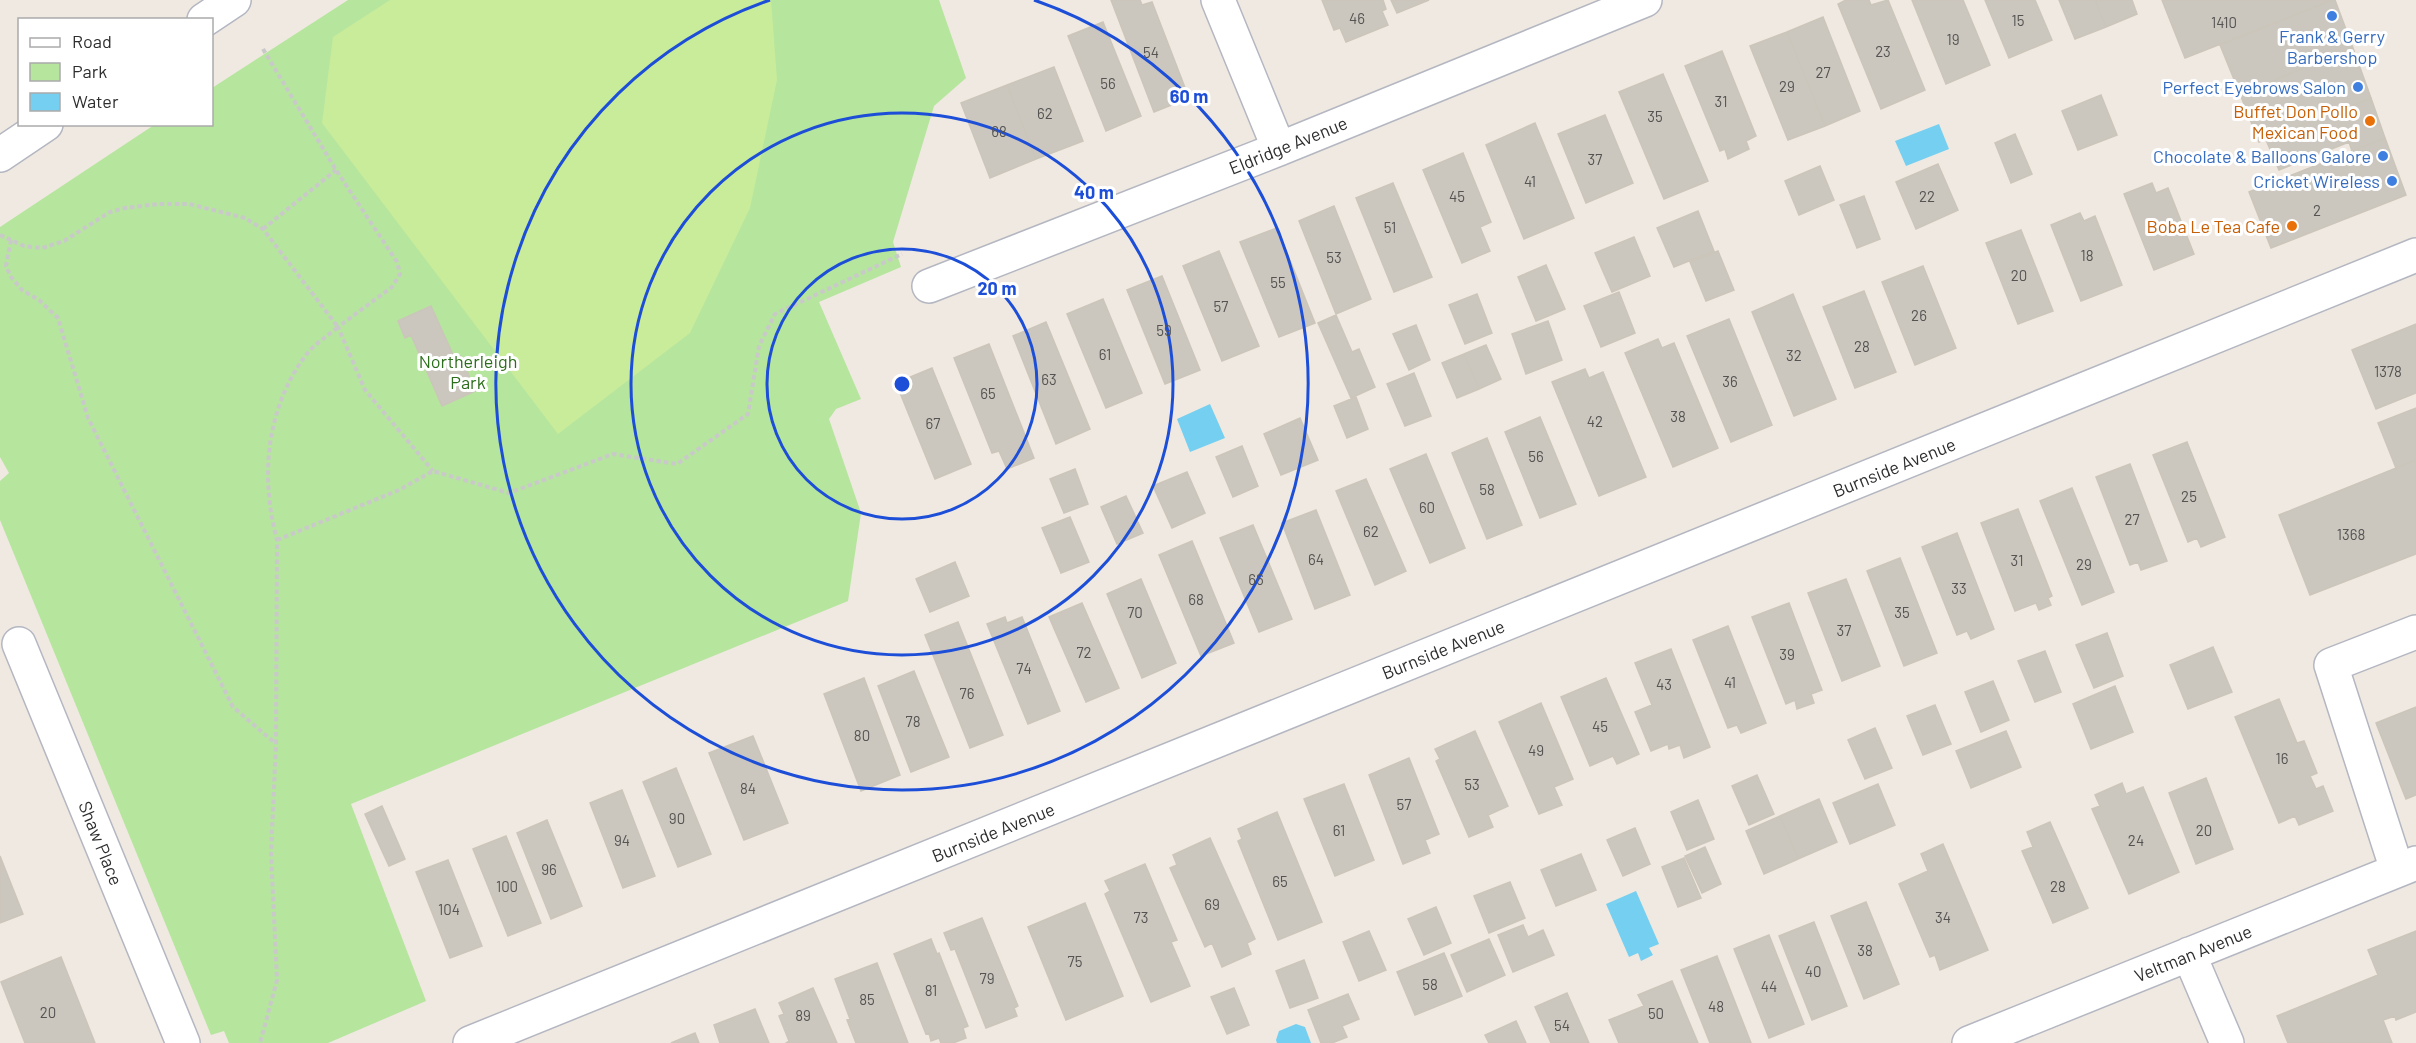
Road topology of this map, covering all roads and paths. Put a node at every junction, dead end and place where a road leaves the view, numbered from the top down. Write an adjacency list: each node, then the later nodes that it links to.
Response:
1 (234, 0): 4 (street)
2 (1218, 0): 7 (street)
3 (1645, 0): 7 (street, Eldridge Avenue)
4 (207, 18)
5 (262, 49): 9 (path)
6 (43, 126): 8 (street)
7 (1279, 149): 15 (street, Eldridge Avenue)
8 (0, 155)
9 (336, 170): 10 (path); 16 (path)
10 (263, 229): 12 (path); 16 (path)
11 (0, 235): 12 (path)
12 (11, 240): 21 (path)
13 (903, 254): 17 (path)
14 (2416, 255): 26 (street, Burnside Avenue)
15 (929, 285)
16 (338, 327): 17 (path); 18 (path)
17 (433, 471): 18 (path)
18 (277, 540): 21 (path)
19 (2416, 632): 22 (street)
20 (19, 644): 24 (street, Shaw Place)
21 (276, 743): 25 (path)
22 (2407, 866): 23 (street, Veltman Avenue)
23 (2189, 954): 27 (street, Veltman Avenue); 28 (street)
24 (183, 1043)
25 (260, 1043)
26 (470, 1043)
27 (1970, 1043)
28 (2227, 1043)

